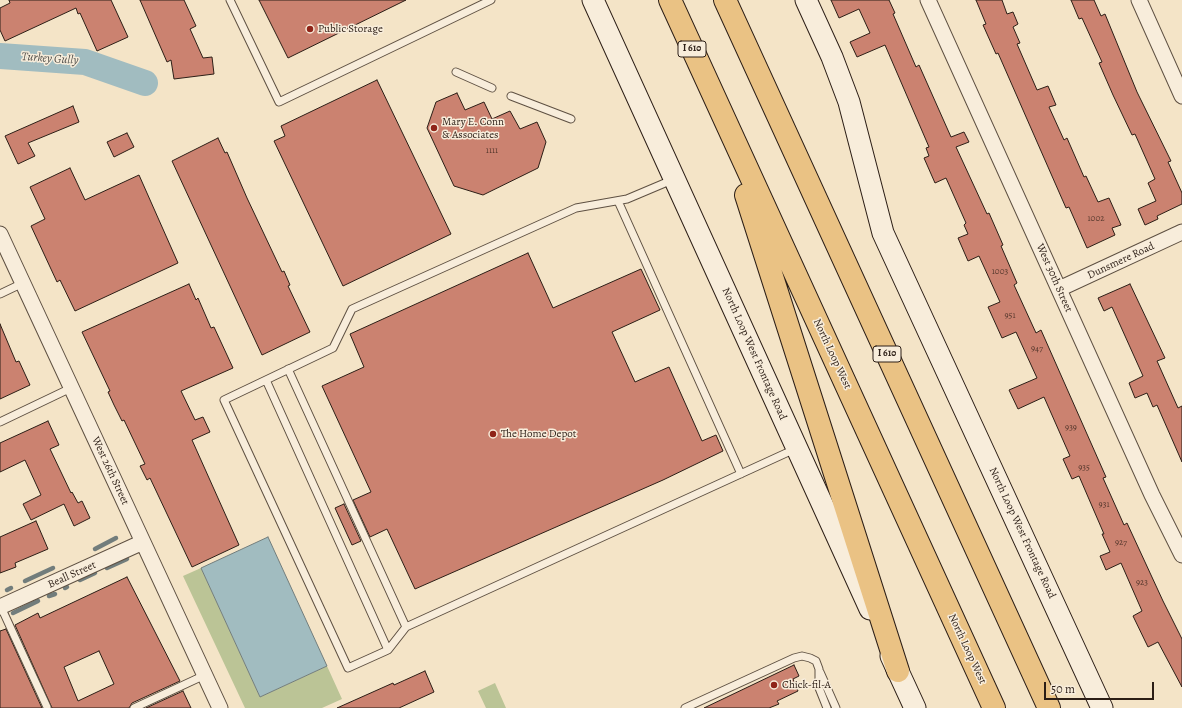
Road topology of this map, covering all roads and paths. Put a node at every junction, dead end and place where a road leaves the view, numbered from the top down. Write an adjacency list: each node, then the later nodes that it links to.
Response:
1 (230, 0): 2 (lane)
2 (491, 0)
3 (593, 0): 15 (main road, North Loop West Frontage Road)
4 (670, 0): 13 (highway, North Loop West / I 610)
5 (725, 0): 44 (highway, I 610)
6 (806, 0): 45 (main road, North Loop West Frontage Road)
7 (928, 0): 20 (street, West 30th Street)
8 (1139, 0): 12 (street)
9 (456, 72): 10 (lane)
10 (492, 88)
11 (511, 96): 14 (lane)
12 (1182, 96)
13 (715, 98): 34 (highway); 43 (highway, North Loop West / I 610)
14 (571, 120)
15 (674, 179): 16 (lane); 26 (main road, North Loop West Frontage Road)
16 (618, 200): 22 (lane); 27 (lane)
17 (1182, 232): 20 (street, Dunsmere Road)
18 (0, 234): 19 (street, West 26th Street)
19 (23, 283): 21 (lane); 24 (street, West 26th Street)
20 (1059, 289): 29 (street, West 30th Street)
21 (0, 294)
22 (288, 369): 23 (lane); 31 (lane)
23 (266, 380): 32 (lane); 32 (lane)
24 (72, 388): 25 (lane); 28 (street, West 26th Street)
25 (0, 422)
26 (797, 448): 27 (lane); 34 (main road, North Loop West Frontage Road)
27 (741, 474): 31 (lane)
28 (143, 542): 30 (street, Beall Street); 35 (street, West 26th Street)
29 (1182, 555)
30 (0, 607): 36 (lane)
31 (406, 627): 32 (lane)
32 (388, 650)
33 (819, 669): 39 (lane); 40 (lane); 41 (lane)
34 (898, 670): 42 (main road, North Loop West Frontage Road)
35 (205, 676): 37 (lane); 38 (street, West 26th Street)
36 (47, 708)
37 (134, 708)
38 (220, 708)
39 (685, 708)
40 (827, 708)
41 (836, 708)
42 (915, 708)
43 (994, 708)
44 (1049, 708)
45 (1102, 708)

